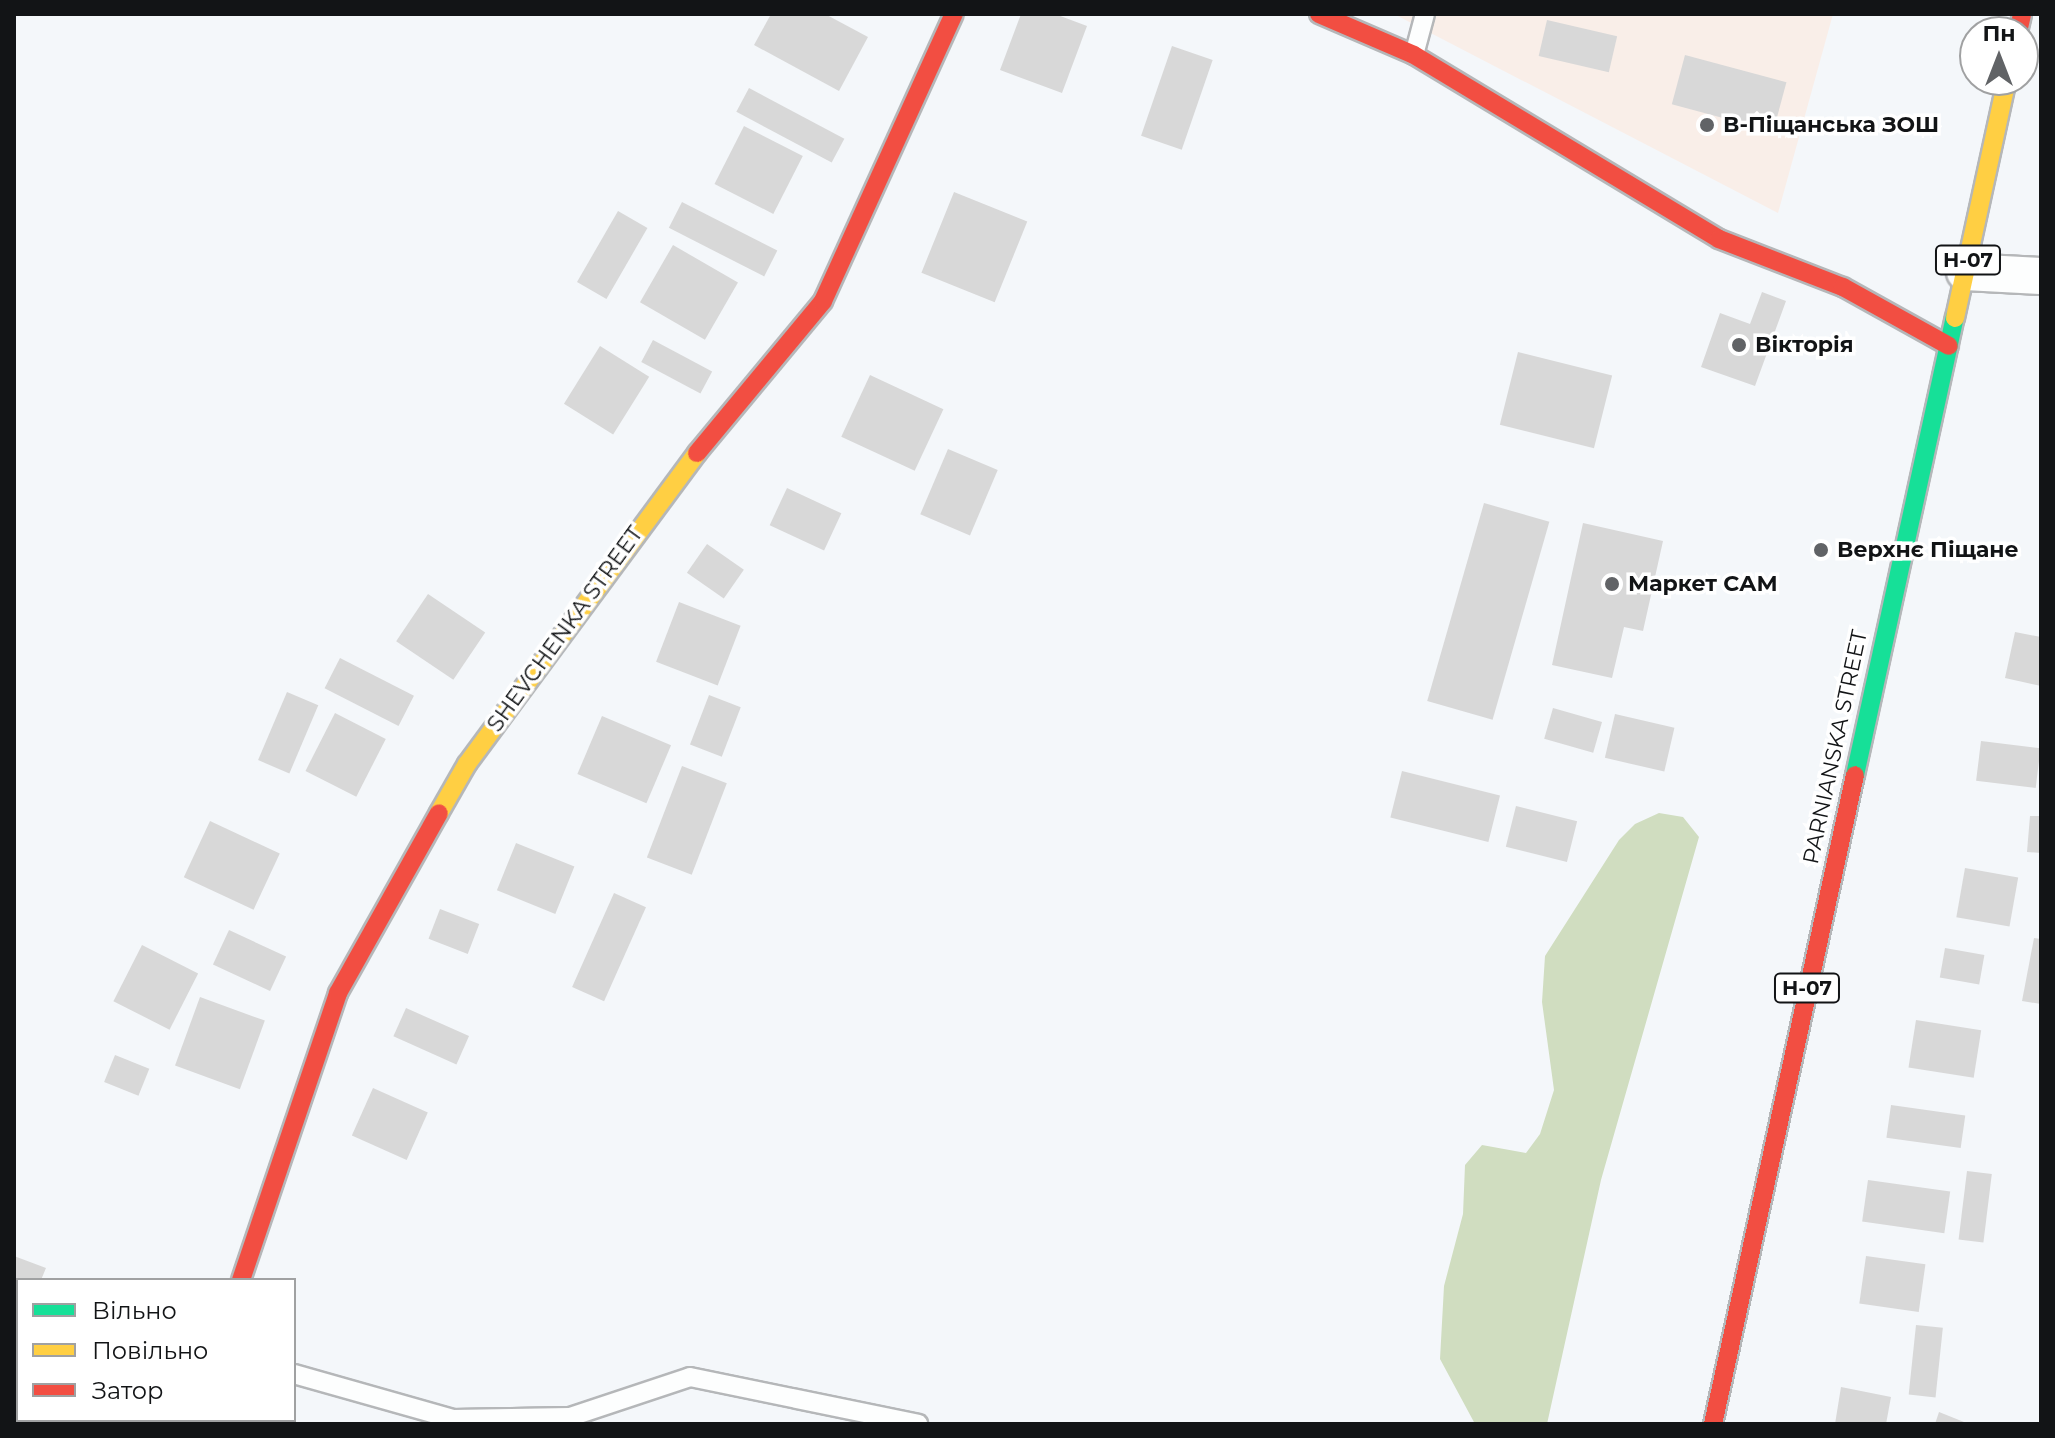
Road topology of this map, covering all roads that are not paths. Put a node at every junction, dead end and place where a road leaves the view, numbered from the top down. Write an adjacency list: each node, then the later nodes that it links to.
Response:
1 (954, 14): 9 (street, SHEVCHENKA STREET)
2 (1319, 14): 4 (street)
3 (1425, 14): 4 (lane)
4 (1414, 55): 8 (street)
5 (2004, 96): 6 (street, PARNIANSKA STREET / Н-07)
6 (1965, 272): 7 (street); 8 (street, PARNIANSKA STREET / Н-07)
7 (2041, 276)
8 (1949, 346): 12 (street, PARNIANSKA STREET / Н-07)
9 (242, 1278)
10 (296, 1375): 11 (lane)
11 (918, 1424)
12 (1713, 1424)

